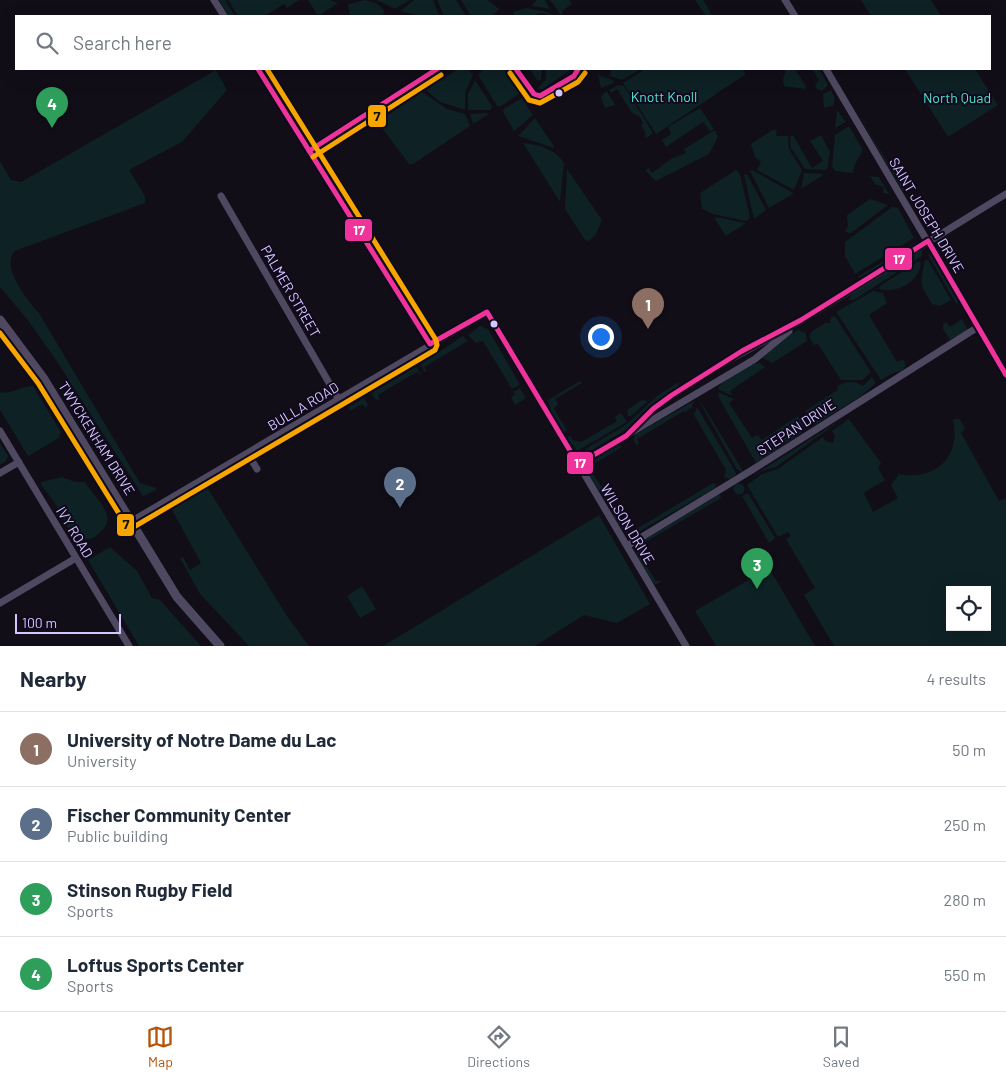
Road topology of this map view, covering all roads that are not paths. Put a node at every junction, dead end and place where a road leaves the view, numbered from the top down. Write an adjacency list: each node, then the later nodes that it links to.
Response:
1 (214, 0): 3 (street)
2 (786, 0): 4 (street)
3 (223, 15)
4 (794, 15)
5 (259, 70): 10 (street)
6 (435, 70): 10 (street)
7 (517, 70): 8 (street)
8 (577, 70)
9 (827, 70): 13 (street, SAINT JOSEPH DRIVE)
10 (309, 152): 18 (street)
11 (1006, 194): 13 (street)
12 (221, 196): 20 (street, PALMER STREET)
13 (928, 241): 16 (street); 17 (street, SAINT JOSEPH DRIVE)
14 (486, 312): 18 (street, BULLA ROAD); 25 (street, WILSON DRIVE)
15 (0, 320): 28 (street, TWYCKENHAM DRIVE)
16 (801, 320): 22 (street); 22 (street)
17 (978, 327): 19 (street, SAINT JOSEPH DRIVE); 29 (street, STEPAN DRIVE)
18 (430, 344): 20 (street, BULLA ROAD)
19 (1006, 375)
20 (339, 400): 23 (street, BULLA ROAD)
21 (0, 431): 24 (street, IVY ROAD)
22 (626, 436): 25 (street)
23 (248, 454): 26 (street); 28 (street, BULLA ROAD)
24 (19, 462): 27 (street); 30 (street, IVY ROAD)
25 (578, 464): 29 (street, WILSON DRIVE)
26 (257, 469)
27 (0, 473)
28 (132, 521): 33 (street, TWYCKENHAM DRIVE)
29 (627, 546): 34 (street, WILSON DRIVE)
30 (76, 558): 31 (street); 32 (street, IVY ROAD)
31 (0, 603)
32 (127, 645)
33 (220, 646)
34 (686, 646)

